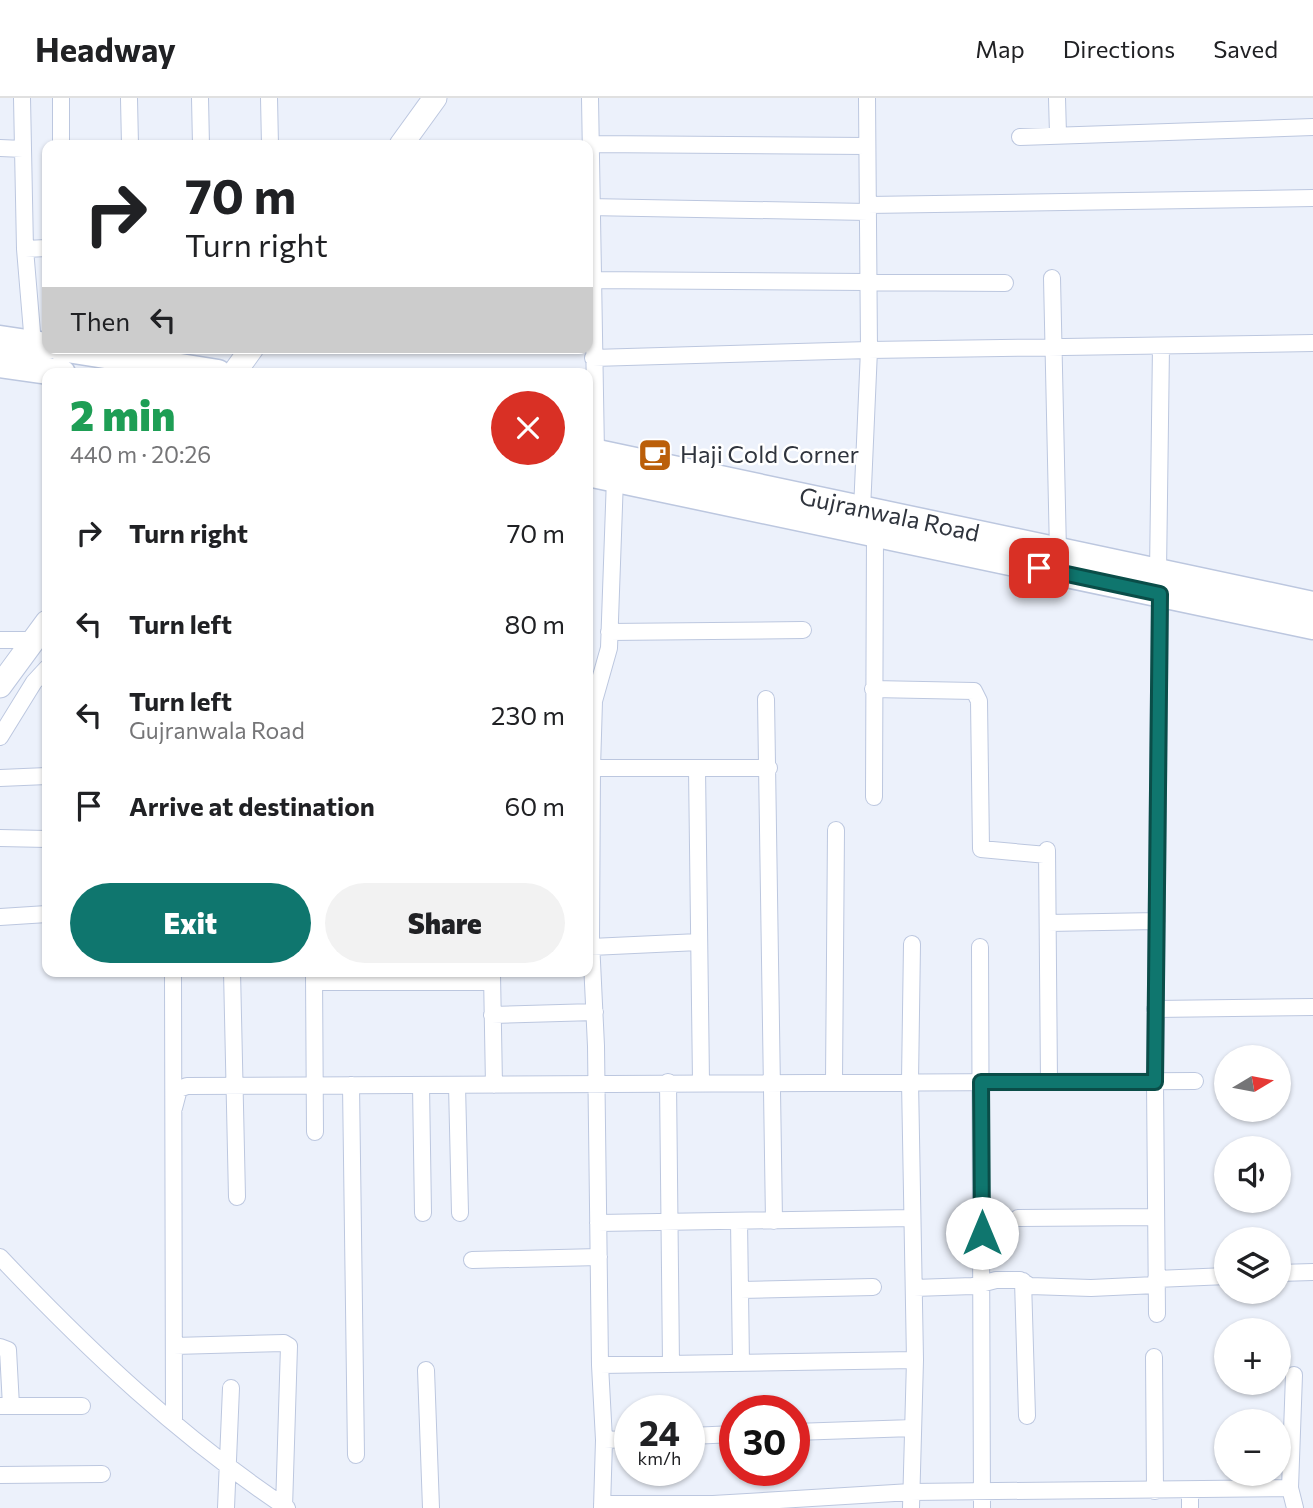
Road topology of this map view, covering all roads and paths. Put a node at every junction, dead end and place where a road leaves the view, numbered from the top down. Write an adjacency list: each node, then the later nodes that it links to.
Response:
1 (22, 98): 22 (street)
2 (61, 98): 13 (street)
3 (200, 98): 15 (street)
4 (270, 98): 16 (street)
5 (435, 98): 17 (main road)
6 (590, 98): 18 (street)
7 (867, 98): 20 (street)
8 (1057, 98): 11 (street)
9 (129, 99): 14 (street)
10 (1313, 127): 11 (street)
11 (1058, 134): 12 (street)
12 (1020, 137)
13 (61, 140)
14 (130, 140)
15 (201, 140)
16 (270, 140)
17 (405, 140)
18 (590, 140)
19 (593, 144): 20 (street)
20 (867, 146): 25 (street)
21 (0, 148): 22 (street)
22 (23, 149): 26 (street)
23 (1313, 198): 25 (street)
24 (593, 207): 25 (street)
25 (868, 209): 30 (street)
26 (25, 248): 27 (street); 34 (street)
27 (42, 248)
28 (1052, 278): 36 (street)
29 (593, 280): 30 (street)
30 (869, 281): 31 (street); 37 (street)
31 (1005, 283)
32 (0, 339): 34 (highway)
33 (1313, 343): 35 (street)
34 (40, 345)
35 (1161, 346): 36 (street); 51 (street)
36 (1055, 348): 37 (street); 50 (street)
37 (869, 350): 40 (street); 48 (street)
38 (99, 354): 42 (highway)
39 (593, 354): 40 (street)
40 (593, 358): 43 (street)
41 (0, 364): 44 (highway)
42 (187, 368)
43 (593, 368)
44 (42, 370)
45 (593, 459): 48 (highway, Gujranwala Road)
46 (593, 461): 47 (highway, Gujranwala Road)
47 (615, 478): 49 (highway, Gujranwala Road); 55 (street)
48 (862, 510): 50 (highway, Gujranwala Road)
49 (875, 533): 51 (highway, Gujranwala Road); 61 (street)
50 (1058, 552): 51 (highway, Gujranwala Road)
51 (1159, 583): 52 (highway, Gujranwala Road); 53 (highway, Gujranwala Road); 76 (street)
52 (1313, 605)
53 (1313, 626)
54 (803, 630): 55 (street)
55 (609, 632): 62 (street)
56 (0, 640): 57 (street)
57 (34, 640): 58 (street); 60 (main road)
58 (42, 662)
59 (42, 674): 64 (street)
60 (0, 686)
61 (873, 689): 70 (street); 77 (street)
62 (593, 695)
63 (766, 699): 67 (street)
64 (0, 737)
65 (593, 768): 66 (street)
66 (697, 768): 67 (street); 78 (street)
67 (769, 768): 91 (street)
68 (42, 776): 69 (street)
69 (0, 778)
70 (874, 797)
71 (836, 830): 92 (street)
72 (0, 838): 73 (street)
73 (42, 839)
74 (42, 914): 75 (street)
75 (0, 917)
76 (1157, 921): 77 (street); 88 (street)
77 (1048, 923): 98 (street)
78 (699, 942): 80 (street); 95 (street)
79 (912, 944): 96 (street)
80 (593, 947)
81 (980, 947): 97 (street)
82 (173, 977): 107 (street)
83 (232, 977): 106 (street)
84 (314, 977): 101 (street)
85 (492, 977): 90 (street)
86 (593, 977): 89 (street)
87 (1313, 1007): 88 (street)
88 (1156, 1009): 99 (street)
89 (595, 1012): 90 (street); 100 (street)
90 (492, 1015): 105 (street)
91 (772, 1081): 92 (street); 95 (street); 116 (street)
92 (834, 1081): 96 (street)
93 (1195, 1081): 99 (street)
94 (668, 1082): 95 (street); 100 (street); 117 (street)
95 (701, 1082)
96 (910, 1082): 97 (street); 113 (street)
97 (981, 1082): 98 (street); 127 (street)
98 (1049, 1082): 99 (street)
99 (1155, 1082): 112 (street)
100 (596, 1084): 105 (street); 118 (street)
101 (315, 1085): 102 (street); 106 (street); 108 (street)
102 (351, 1085): 103 (street); 150 (street)
103 (421, 1085): 104 (street); 110 (street)
104 (457, 1085): 105 (street); 111 (street)
105 (494, 1085)
106 (234, 1086): 107 (street); 109 (street)
107 (174, 1108): 132 (street)
108 (315, 1132)
109 (237, 1197)
110 (423, 1213)
111 (460, 1213)
112 (1156, 1217): 114 (street); 126 (street)
113 (912, 1218): 116 (street); 129 (street)
114 (1018, 1218)
115 (739, 1221): 116 (street); 117 (street); 130 (street)
116 (774, 1221)
117 (669, 1222): 118 (street); 137 (street)
118 (598, 1223): 120 (street)
119 (0, 1257): 145 (street)
120 (599, 1257): 121 (street); 138 (street)
121 (472, 1260)
122 (1313, 1272): 123 (street)
123 (1291, 1273)
124 (1214, 1277): 126 (street)
125 (1023, 1281): 126 (street); 127 (street); 144 (street)
126 (1156, 1282): 131 (street)
127 (982, 1284): 129 (street); 158 (street)
128 (873, 1287): 130 (street)
129 (914, 1289): 135 (street)
130 (740, 1290): 136 (street)
131 (1157, 1314)
132 (174, 1346): 145 (street); 161 (street)
133 (0, 1347): 142 (street)
134 (1154, 1357): 156 (street)
135 (915, 1360): 136 (street); 146 (street)
136 (741, 1363): 137 (street)
137 (671, 1364): 138 (street)
138 (600, 1366): 148 (street)
139 (426, 1370): 163 (street)
140 (1294, 1375): 154 (street)
141 (231, 1388): 151 (street)
142 (5, 1406): 143 (street)
143 (82, 1406)
144 (1027, 1416)
145 (174, 1423): 151 (street)
146 (913, 1428): 147 (street); 157 (street)
147 (810, 1431)
148 (604, 1440): 149 (street); 160 (street)
149 (614, 1440)
150 (356, 1455)
151 (228, 1467): 161 (street); 162 (street)
152 (102, 1474): 153 (street)
153 (0, 1475)
154 (1290, 1488): 155 (street); 165 (street)
155 (1190, 1490): 156 (street); 164 (street)
156 (1155, 1491): 158 (street)
157 (911, 1500): 158 (street); 159 (street)
158 (982, 1500)
159 (779, 1505): 160 (street)
160 (602, 1506)
161 (285, 1507)
162 (226, 1508)
163 (431, 1508)
164 (1190, 1508)
165 (1295, 1508)

